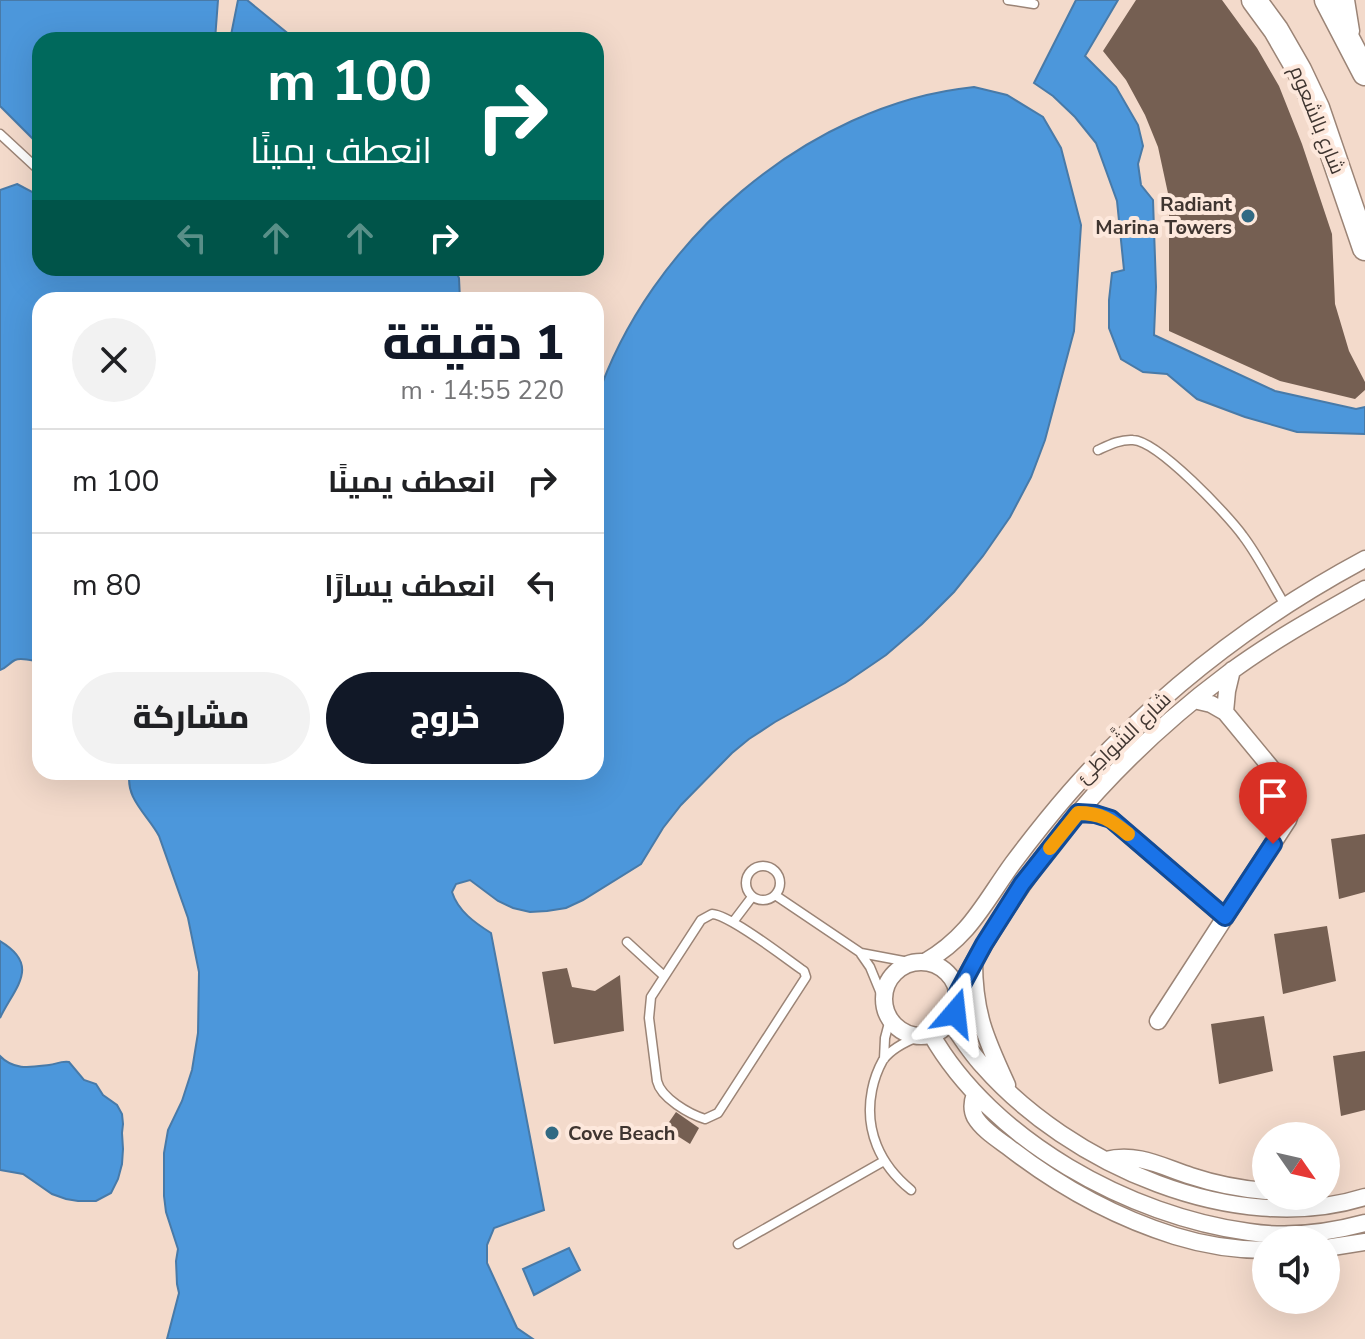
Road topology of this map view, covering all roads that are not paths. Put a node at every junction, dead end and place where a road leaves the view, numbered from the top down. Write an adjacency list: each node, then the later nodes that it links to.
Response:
1 (1008, 0): 5 (lane)
2 (1254, 0): 9 (main road, شارع بالشعوم)
3 (1327, 0): 6 (main road)
4 (1346, 0): 6 (street)
5 (1034, 4)
6 (1364, 70)
7 (0, 134): 8 (lane)
8 (32, 164)
9 (1365, 248)
10 (1098, 450): 13 (lane)
11 (1365, 559): 13 (street, شارع الشَّواطِئ)
12 (1365, 589): 14 (street, شارع الشَّواطِئ)
13 (1285, 605): 27 (street, شارع الشَّواطِئ)
14 (1232, 670): 15 (street, شارع الشَّواطِئ); 16 (street)
15 (1194, 700): 16 (street, شارع الشَّواطِئ); 17 (street, شارع الشَّواطِئ)
16 (1225, 712): 22 (street)
17 (1105, 784): 18 (street, شارع الشَّواطِئ); 19 (street, شارع الشَّواطِئ)
18 (1078, 813): 19 (street, شارع الشَّواطِئ); 26 (street, شارع الشَّواطِئ)
19 (1111, 819): 22 (street)
20 (775, 895): 21 (lane); 21 (lane); 25 (lane)
21 (752, 897): 23 (lane)
22 (1225, 917): 33 (street)
23 (733, 922): 28 (lane); 28 (lane)
24 (627, 942): 28 (lane)
25 (861, 953): 27 (lane); 30 (lane)
26 (974, 960): 29 (street, شارع الشَّواطِئ); 36 (street)
27 (919, 962): 29 (street); 30 (street)
28 (664, 976)
29 (957, 994): 32 (street)
30 (884, 1001): 31 (street)
31 (890, 1019): 34 (street); 35 (lane)
32 (950, 1021): 34 (street); 36 (street)
33 (1158, 1021)
34 (925, 1035): 35 (lane); 37 (street)
35 (884, 1059): 39 (lane)
36 (1011, 1093): 38 (street)
37 (975, 1094): 45 (street); 49 (street)
38 (1106, 1160): 40 (street); 44 (street)
39 (884, 1161): 41 (lane); 47 (lane)
40 (1252, 1189)
41 (911, 1190)
42 (1365, 1197): 43 (street)
43 (1340, 1199)
44 (1252, 1206)
45 (1365, 1223)
46 (1365, 1242): 48 (street)
47 (738, 1244)
48 (1340, 1246)
49 (1252, 1249)

